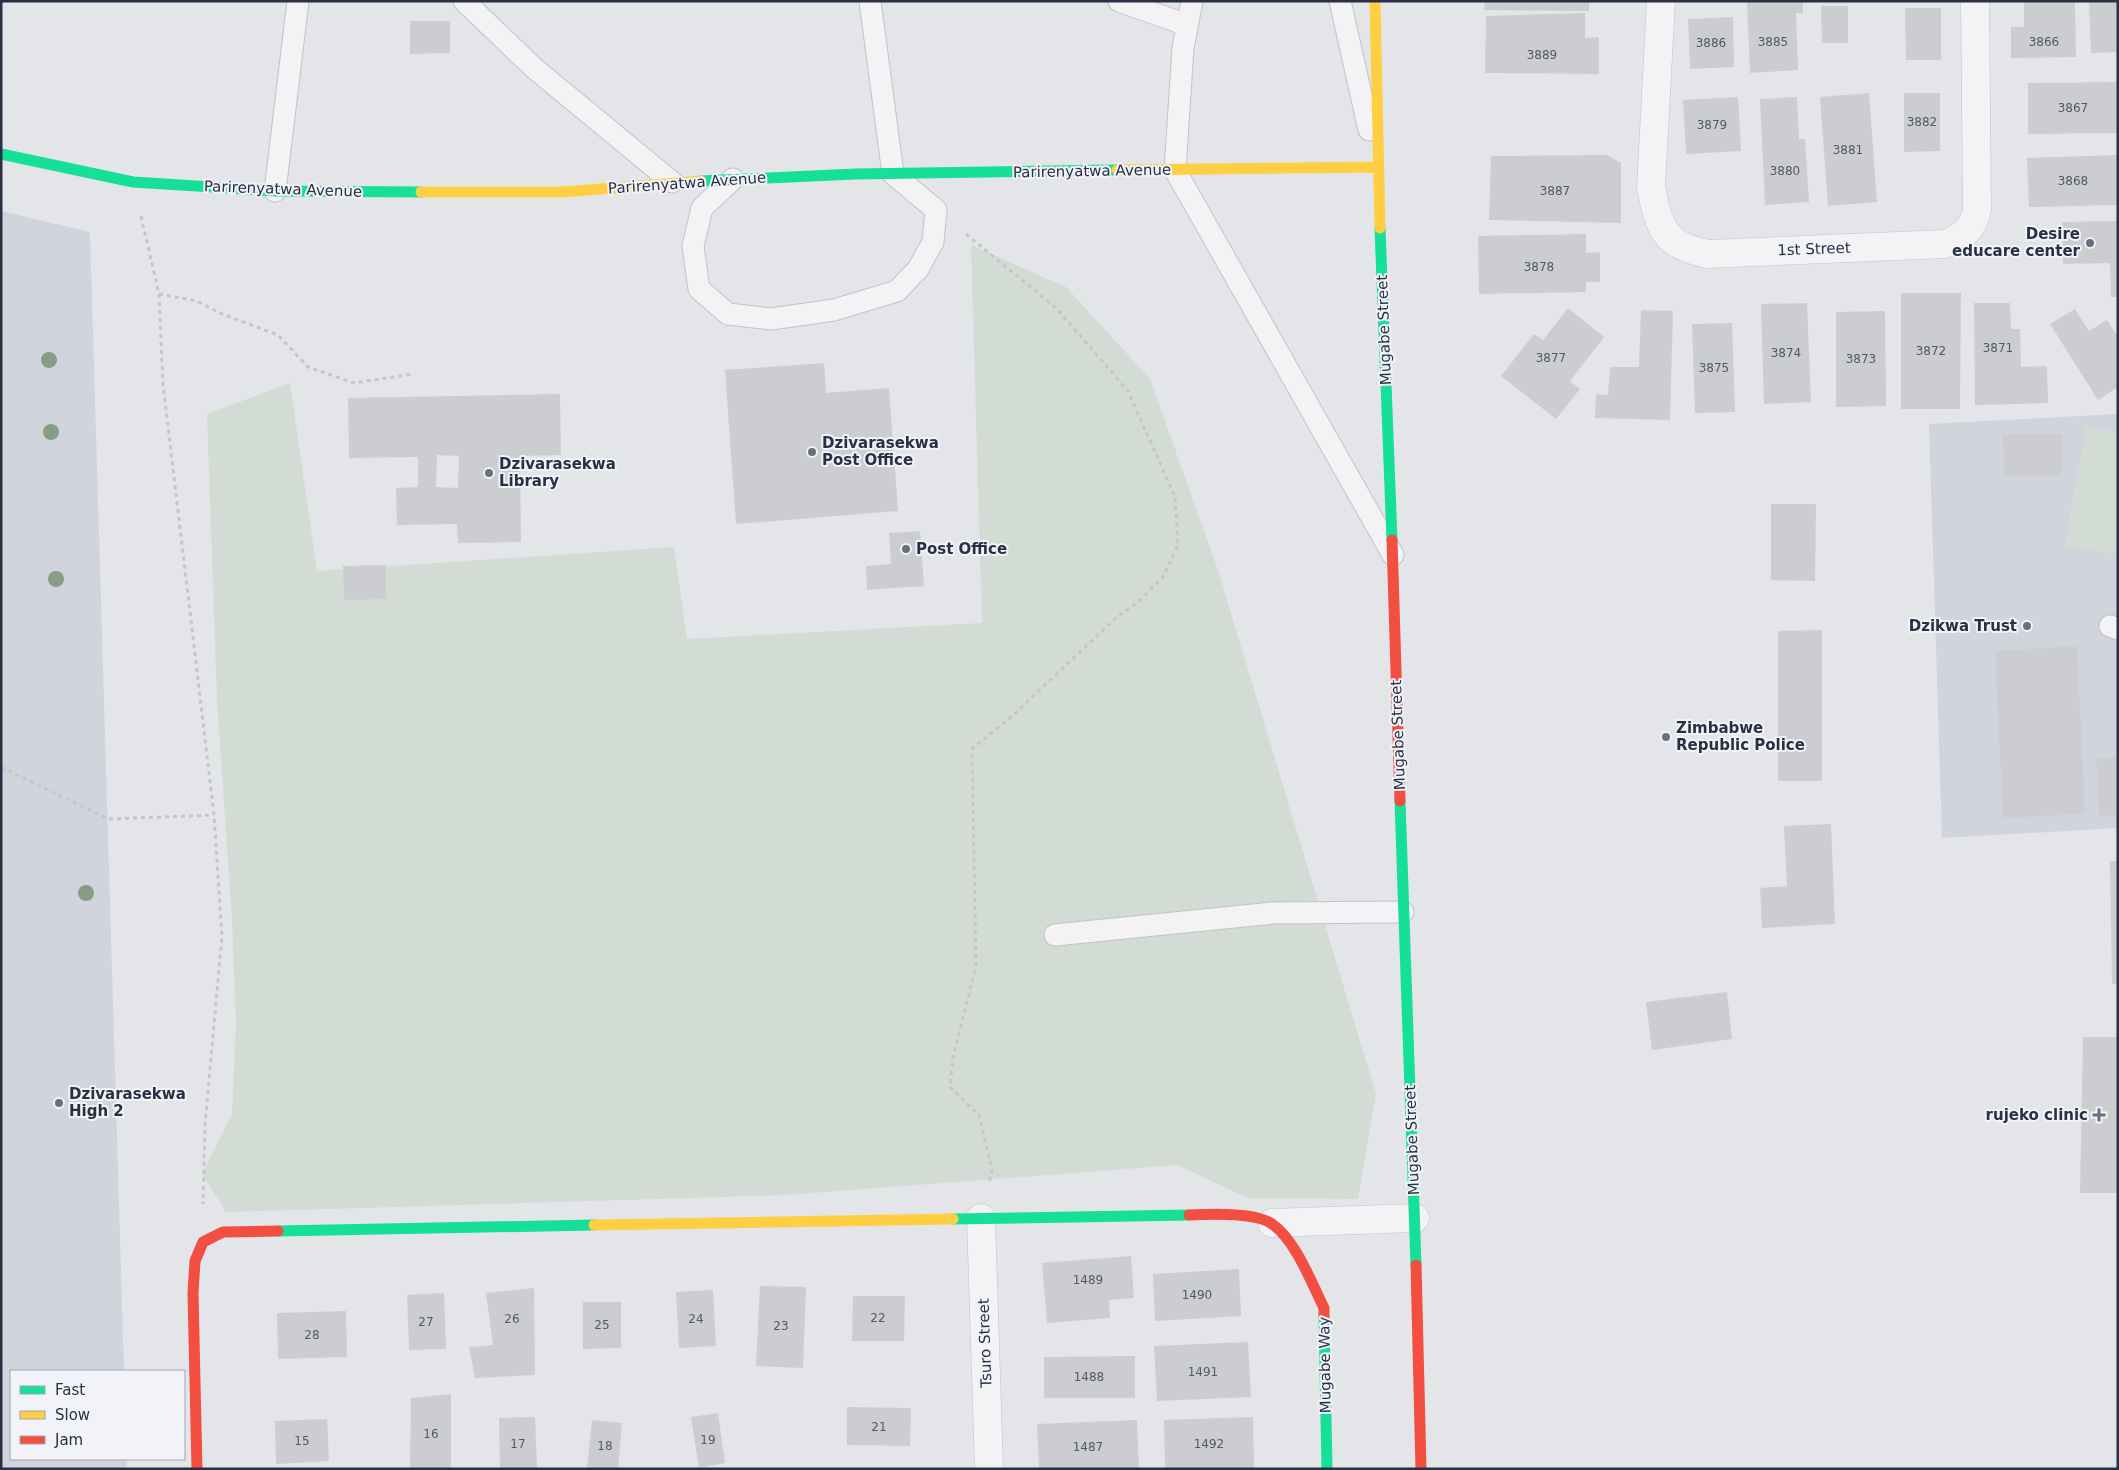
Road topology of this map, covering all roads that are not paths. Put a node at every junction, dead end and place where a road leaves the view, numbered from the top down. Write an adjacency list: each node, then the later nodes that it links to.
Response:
1 (298, 1): 17 (lane)
2 (464, 1): 16 (lane)
3 (870, 1): 14 (lane)
4 (1119, 1): 10 (lane)
5 (1192, 1): 10 (lane)
6 (1340, 1): 12 (lane)
7 (1375, 1): 12 (street, Mugabe Street)
8 (1661, 1): 9 (street, 1st Street)
9 (1975, 1)
10 (1187, 25): 13 (lane)
11 (1, 154): 17 (street, Parirenyatwa Avenue)
12 (1377, 167): 13 (street, Parirenyatwa Avenue); 18 (street, Mugabe Street)
13 (1175, 170): 14 (street, Parirenyatwa Avenue); 18 (lane)
14 (893, 174): 15 (street, Parirenyatwa Avenue); 15 (lane)
15 (733, 179): 16 (street, Parirenyatwa Avenue)
16 (672, 182): 17 (street, Parirenyatwa Avenue)
17 (275, 192)
18 (1393, 555): 19 (street, Mugabe Street)
19 (1403, 912): 20 (lane); 22 (street, Mugabe Street)
20 (1055, 935)
21 (981, 1218): 23 (street); 24 (street); 25 (street, Tsuro Street)
22 (1415, 1218): 23 (street); 27 (street, Mugabe Street)
23 (1272, 1223): 26 (street, Mugabe Way)
24 (197, 1469)
25 (989, 1469)
26 (1327, 1469)
27 (1421, 1469)

